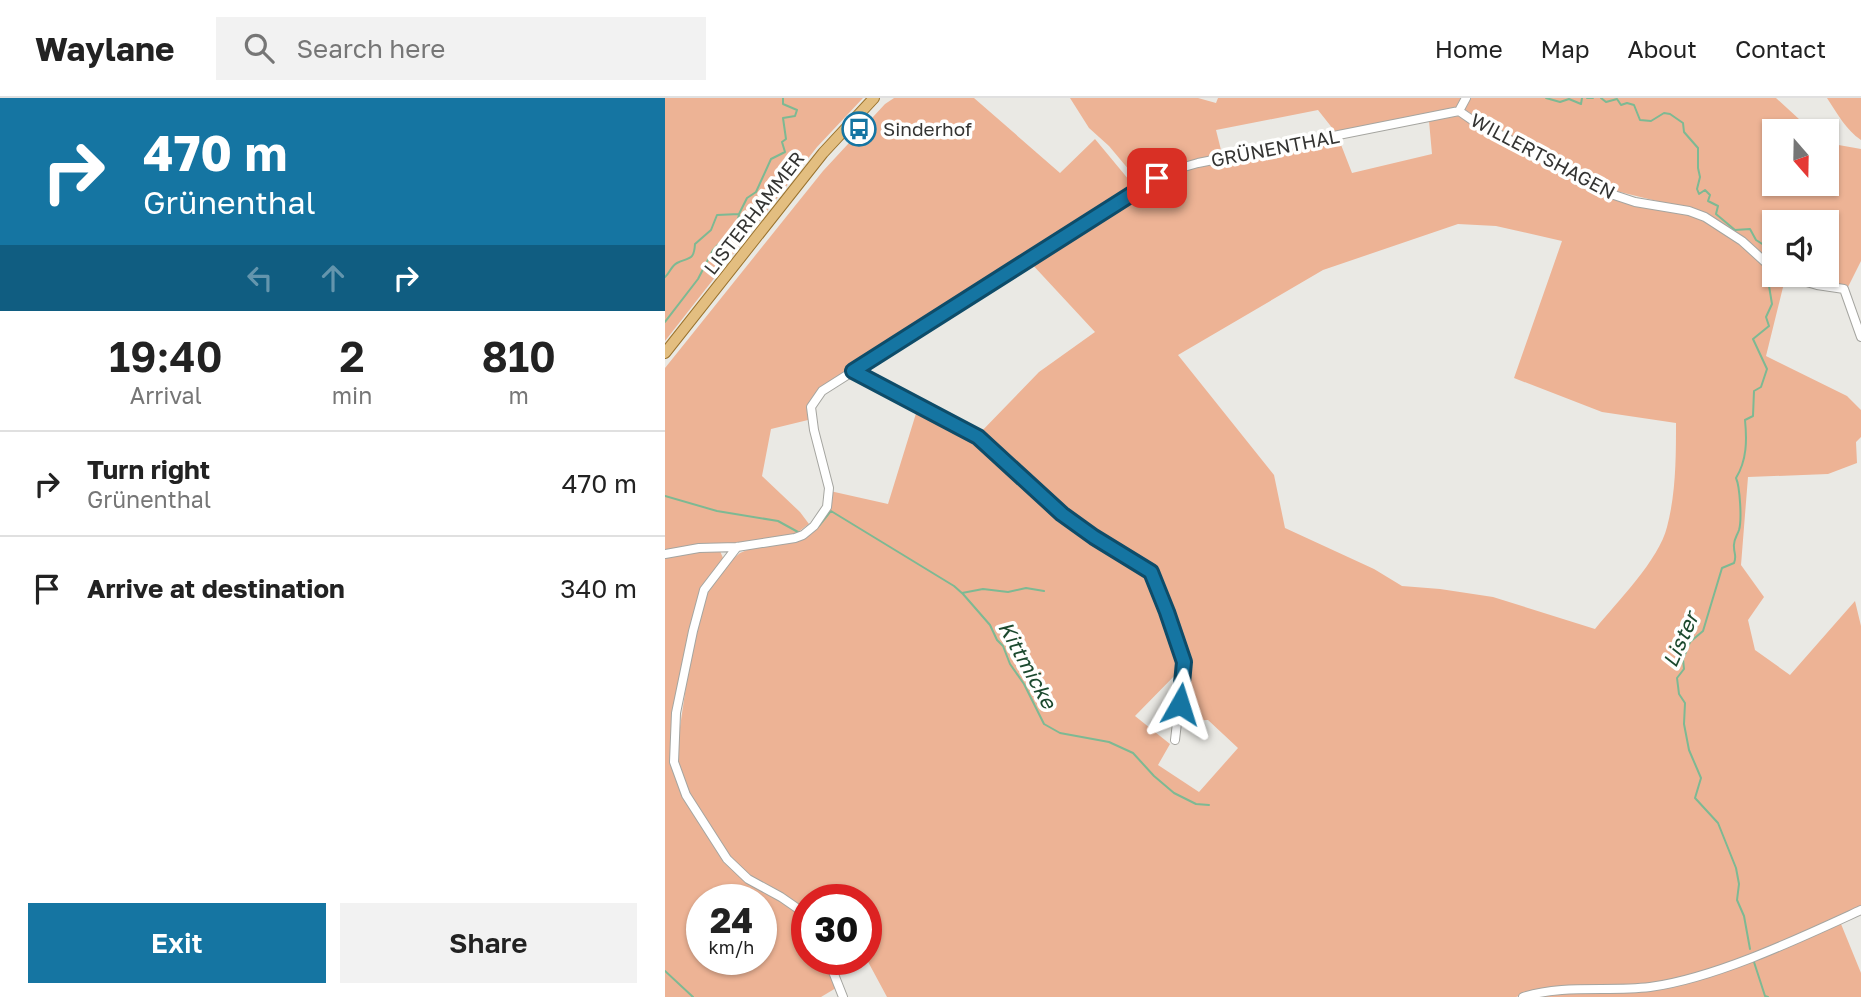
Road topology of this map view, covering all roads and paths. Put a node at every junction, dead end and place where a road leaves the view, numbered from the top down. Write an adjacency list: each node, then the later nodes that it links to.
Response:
1 (874, 98): 7 (main road, LISTERHAMMER)
2 (1466, 98): 3 (street)
3 (1459, 111): 4 (street, WILLERTSHAGEN); 8 (street, GRÜNENTHAL)
4 (1762, 259)
5 (1830, 287): 6 (street)
6 (1861, 337)
7 (665, 353)
8 (853, 371): 9 (street, GRÜNENTHAL); 11 (street)
9 (737, 547): 10 (street); 12 (street)
10 (665, 554)
11 (1175, 740)
12 (791, 904)
13 (1861, 910): 16 (street)
14 (834, 975): 15 (street)
15 (843, 997)
16 (1523, 997)

